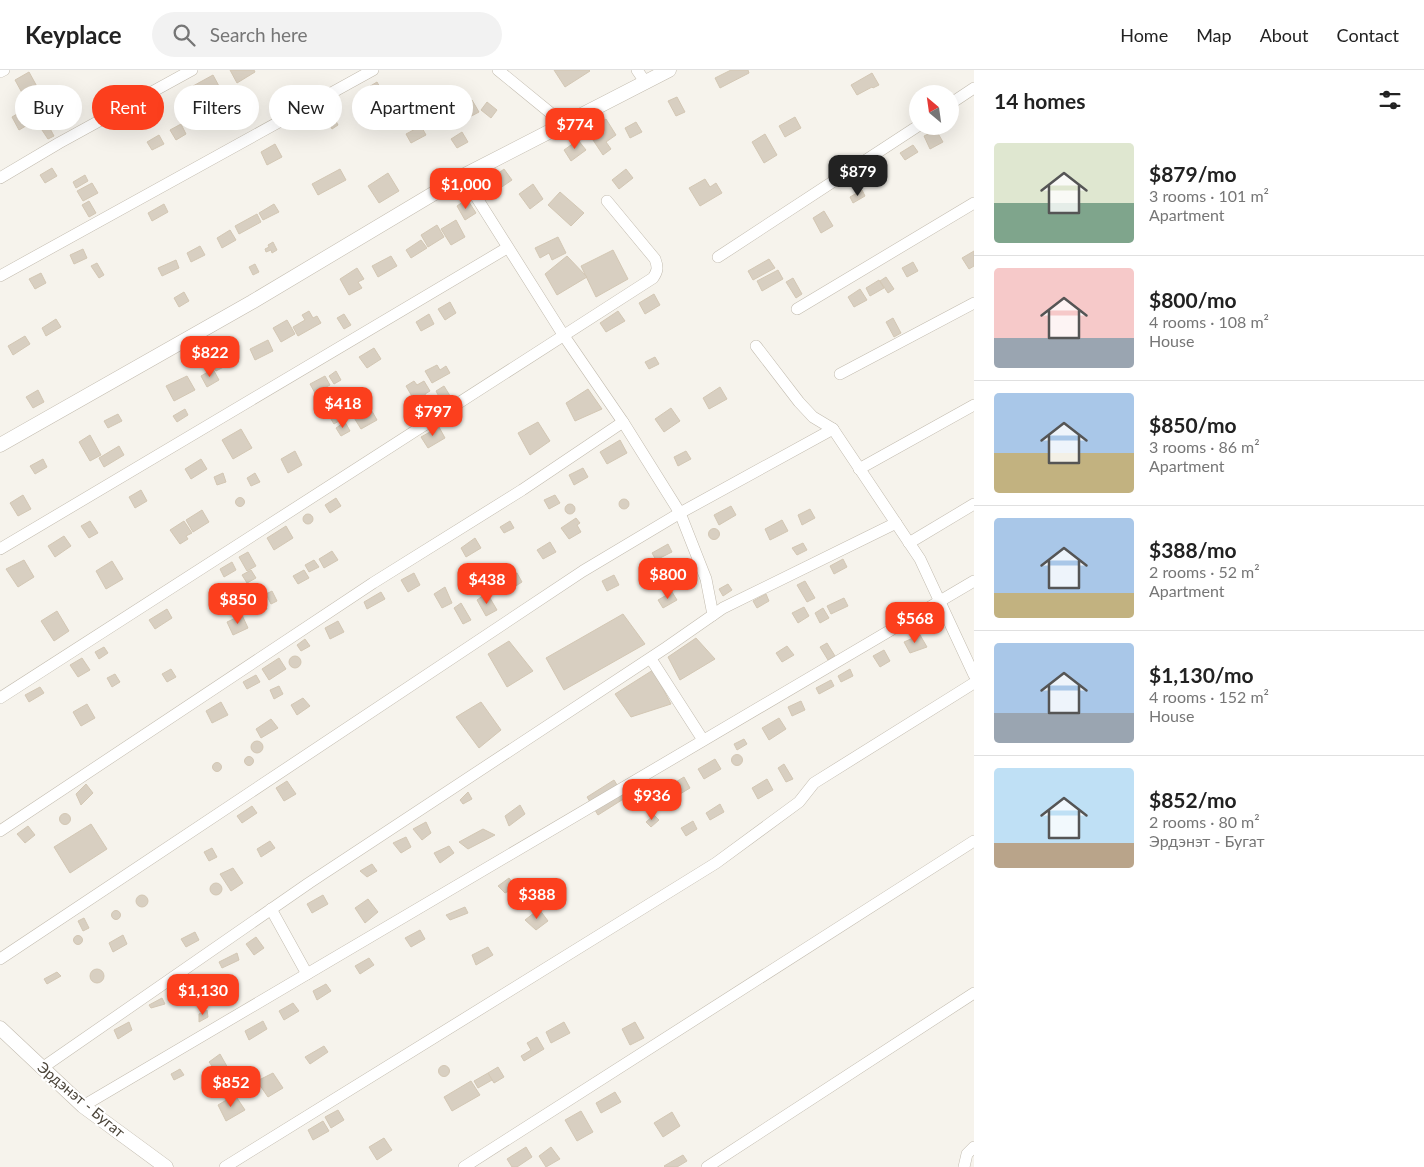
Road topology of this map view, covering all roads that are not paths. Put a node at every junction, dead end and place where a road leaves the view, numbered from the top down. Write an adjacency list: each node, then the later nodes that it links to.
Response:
1 (4, 70): 7 (street)
2 (192, 70): 14 (street)
3 (373, 70): 19 (street)
4 (498, 70): 11 (street)
5 (637, 70): 8 (street)
6 (669, 70): 8 (street)
7 (0, 72)
8 (646, 82): 11 (street)
9 (974, 88): 10 (street)
10 (959, 98)
11 (564, 124): 13 (street)
12 (909, 132): 18 (street)
13 (463, 176): 17 (street); 28 (street)
14 (0, 178)
15 (607, 201): 22 (street)
16 (974, 203): 21 (street)
17 (507, 248): 22 (street); 34 (street)
18 (718, 258)
19 (0, 276)
20 (974, 302): 24 (street)
21 (797, 309)
22 (564, 336): 26 (street); 41 (street)
23 (756, 346): 27 (street)
24 (840, 374)
25 (974, 405): 29 (street)
26 (623, 422): 31 (street); 43 (street)
27 (833, 429): 29 (street); 31 (street)
28 (0, 445)
29 (859, 469): 32 (street)
30 (974, 504): 33 (street)
31 (680, 513): 37 (street); 46 (street)
32 (896, 523): 33 (street); 37 (street)
33 (909, 543): 36 (street)
34 (0, 549)
35 (974, 581): 36 (street)
36 (940, 601): 39 (street); 42 (street)
37 (713, 615): 38 (street)
38 (650, 658): 42 (street); 45 (street)
39 (973, 669)
40 (974, 683): 54 (street)
41 (0, 698)
42 (704, 740): 47 (street)
43 (0, 830)
44 (974, 840): 55 (street)
45 (271, 910): 47 (street); 50 (street)
46 (0, 959)
47 (307, 974): 51 (street)
48 (974, 993): 56 (street)
49 (0, 1028): 50 (street, Эрдэнэт - Бугат)
50 (42, 1068): 51 (street, Эрдэнэт - Бугат)
51 (83, 1106): 53 (street, Эрдэнэт - Бугат)
52 (974, 1147): 57 (street)
53 (166, 1167)
54 (225, 1167)
55 (464, 1167)
56 (707, 1167)
57 (964, 1167)

